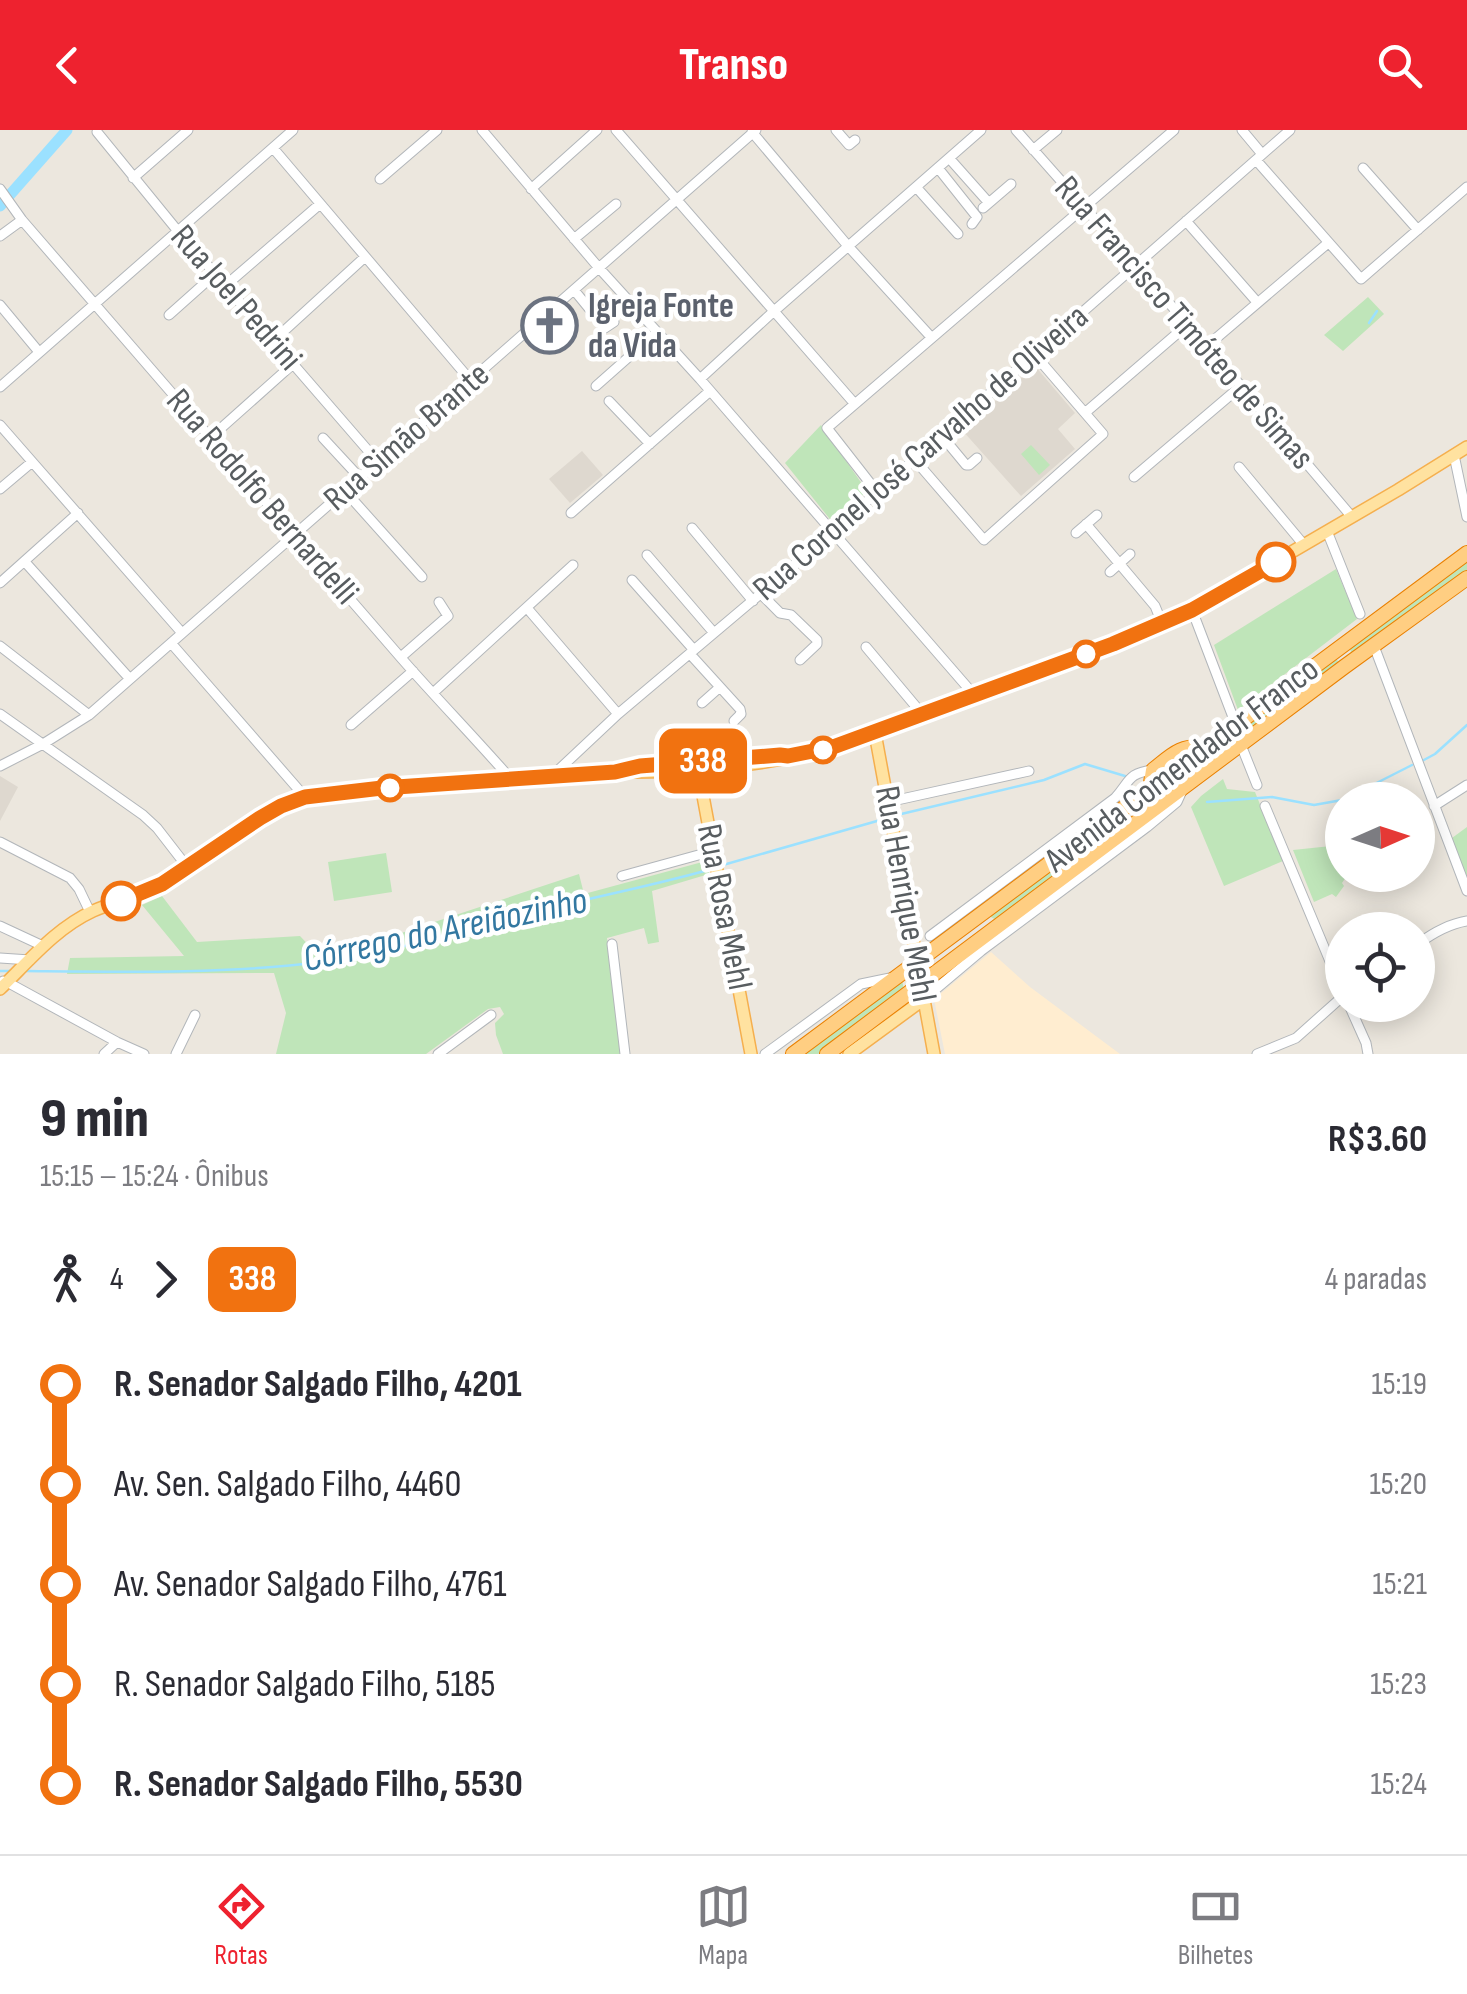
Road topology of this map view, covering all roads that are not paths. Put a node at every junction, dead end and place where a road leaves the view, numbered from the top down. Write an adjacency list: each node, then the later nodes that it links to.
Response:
1 (188, 130): 23 (street)
2 (437, 130): 24 (street)
3 (482, 130): 28 (street)
4 (597, 130): 28 (street)
5 (616, 130): 30 (street)
6 (836, 130): 16 (street)
7 (981, 130): 20 (street)
8 (1016, 130): 18 (street, Rua Francisco Timóteo de Simas)
9 (1057, 130): 18 (street)
10 (1174, 130): 33 (street)
11 (1242, 130): 19 (street)
12 (1290, 130): 19 (street, Rua Coronel José Carvalho de Oliveira)
13 (291, 131): 17 (street)
14 (753, 131): 30 (street, Rua Simão Brante); 43 (street)
15 (97, 132): 23 (street, Rua Joel Pedrini)
16 (856, 140)
17 (273, 148): 31 (street); 37 (street)
18 (1033, 150): 33 (street, Rua Francisco Timóteo de Simas)
19 (1259, 157): 35 (street, Rua Coronel José Carvalho de Oliveira); 42 (street)
20 (948, 158): 21 (street); 25 (street)
21 (938, 168): 26 (street); 36 (street)
22 (1363, 168): 38 (street)
23 (133, 178): 37 (street, Rua Joel Pedrini)
24 (380, 180)
25 (1012, 184)
26 (916, 187): 39 (street); 43 (street)
27 (1467, 187): 38 (street)
28 (532, 189): 41 (street)
29 (0, 190): 34 (street, Rua Rodolfo Bernardelli)
30 (677, 199): 46 (street, Rua Simão Brante); 53 (street)
31 (320, 204): 44 (street); 48 (street)
32 (616, 204): 41 (street)
33 (1084, 207): 45 (street, Rua Francisco Timóteo de Simas); 58 (street)
34 (19, 216): 40 (street); 51 (street, Rua Rodolfo Bernardelli)
35 (1186, 221): 45 (street, Rua Coronel José Carvalho de Oliveira); 50 (street)
36 (972, 224)
37 (177, 230): 47 (street, Rua Joel Pedrini); 51 (street)
38 (1418, 230): 42 (street)
39 (958, 234)
40 (0, 236)
41 (574, 239): 46 (street)
42 (1328, 243): 50 (street)
43 (848, 246): 53 (street); 58 (street)
44 (365, 257): 59 (street); 65 (street)
45 (1134, 264): 56 (street, Rua Francisco Timóteo de Simas); 62 (street, Rua Coronel José Carvalho de Oliveira)
46 (600, 268): 49 (street, Rua Simão Brante); 57 (street)
47 (215, 274): 48 (street, Rua Joel Pedrini); 54 (street)
48 (225, 286): 59 (street, Rua Joel Pedrini)
49 (574, 290): 55 (street); 65 (street, Rua Simão Brante)
50 (1257, 302): 60 (street)
51 (94, 303): 61 (street); 75 (street, Rua Rodolfo Bernardelli)
52 (0, 305): 61 (street)
53 (774, 312): 64 (street); 71 (street)
54 (169, 315)
55 (614, 322)
56 (1187, 325): 60 (street, Rua Francisco Timóteo de Simas); 72 (street)
57 (658, 332): 64 (street); 66 (street)
58 (930, 338): 71 (street)
59 (273, 341): 63 (street, Rua Joel Pedrini)
60 (1207, 346): 67 (street, Rua Francisco Timóteo de Simas)
61 (39, 352): 68 (street)
62 (1035, 355): 72 (street); 74 (street, Rua Coronel José Carvalho de Oliveira)
63 (293, 364): 75 (street); 83 (street, Rua Joel Pedrini)
64 (700, 379): 69 (street)
65 (471, 381): 83 (street, Rua Simão Brante)
66 (596, 386)
67 (1241, 386): 86 (street); 93 (street, Rua Francisco Timóteo de Simas)
68 (0, 387)
69 (710, 391): 77 (street); 98 (street)
70 (609, 401): 77 (street)
71 (854, 403): 89 (street)
72 (1086, 412): 81 (street)
73 (0, 425): 82 (street)
74 (942, 436): 80 (street); 81 (street, Rua Coronel José Carvalho de Oliveira)
75 (210, 438): 100 (street, Rua Rodolfo Bernardelli)
76 (323, 438): 85 (street)
77 (650, 444): 91 (street)
78 (1467, 447): 79 (main road)
79 (1454, 455): 93 (main road); 94 (street)
80 (978, 458)
81 (915, 460): 89 (street, Rua Coronel José Carvalho de Oliveira)
82 (32, 462): 87 (street); 90 (street)
83 (378, 462): 85 (street, Rua Simão Brante)
84 (1240, 467): 101 (street)
85 (360, 478): 88 (street, Rua Simão Brante)
86 (1134, 478)
87 (0, 489)
88 (345, 491): 100 (street, Rua Simão Brante); 109 (street)
89 (877, 492): 98 (street, Rua Coronel José Carvalho de Oliveira)
90 (78, 513): 105 (street); 119 (street)
91 (571, 513)
92 (1097, 515): 95 (street)
93 (1352, 517): 97 (main road)
94 (1467, 517)
95 (1086, 524): 99 (street); 106 (street)
96 (692, 528): 113 (street)
97 (1328, 530): 101 (main road); 117 (street)
98 (832, 532): 113 (street, Rua Coronel José Carvalho de Oliveira); 134 (street)
99 (1076, 534)
100 (294, 535): 119 (street, Rua Simão Brante); 127 (street, Rua Rodolfo Bernardelli)
101 (1304, 545): 116 (main road)
102 (1130, 554): 106 (street)
103 (1467, 554): 126 (highway, Avenida Comendador Franco)
104 (647, 556): 120 (street)
105 (25, 562): 112 (street); 131 (street)
106 (1120, 564): 108 (street); 118 (street)
107 (573, 565): 115 (street)
108 (1110, 572)
109 (422, 577)
110 (1467, 578): 123 (highway, Avenida Comendador Franco)
111 (632, 580): 125 (street)
112 (0, 583)
113 (757, 597): 120 (street, Rua Coronel José Carvalho de Oliveira); 128 (street)
114 (439, 602): 127 (street)
115 (528, 608): 133 (street); 137 (street)
116 (1192, 610): 118 (main road); 141 (street)
117 (1360, 614)
118 (1162, 623): 134 (main road)
119 (182, 633): 121 (street, Rua Simão Brante)
120 (714, 634): 125 (street, Rua Coronel José Carvalho de Oliveira)
121 (171, 643): 131 (street, Rua Simão Brante); 158 (street)
122 (0, 646): 139 (street)
123 (1374, 646): 129 (highway, Avenida Comendador Franco); 153 (street)
124 (866, 647): 138 (street)
125 (692, 652): 132 (street); 137 (street, Rua Coronel José Carvalho de Oliveira)
126 (1335, 652): 129 (highway); 141 (highway, Avenida Comendador Franco)
127 (401, 657): 130 (street, Rua Rodolfo Bernardelli)
128 (800, 660)
129 (1344, 667): 145 (highway, Avenida Comendador Franco)
130 (413, 671): 133 (street, Rua Rodolfo Bernardelli); 142 (street)
131 (130, 679): 139 (street, Rua Simão Brante)
132 (720, 687): 135 (street); 140 (street)
133 (433, 693): 152 (street, Rua Rodolfo Bernardelli)
134 (974, 696): 138 (main road)
135 (702, 702)
136 (0, 714): 144 (street)
137 (618, 714): 151 (street, Rua Coronel José Carvalho de Oliveira)
138 (923, 715): 143 (main road)
139 (89, 716): 144 (street, Rua Simão Brante)
140 (734, 721)
141 (1236, 725): 146 (highway, Avenida Comendador Franco)
142 (351, 726)
143 (875, 733): 147 (main road); 163 (main road, Rua Henrique Mehl)
144 (43, 744): 148 (street, Rua Simão Brante); 167 (street)
145 (1241, 745): 155 (street); 157 (highway, Avenida Comendador Franco)
146 (1206, 747): 149 (highway); 156 (highway, Avenida Comendador Franco)
147 (699, 765): 151 (main road); 166 (main road, Rua Rosa Mehl)
148 (0, 766)
149 (1153, 770): 156 (highway); 176 (street, Avenida Comendador Franco)
150 (1028, 772): 163 (street)
151 (552, 776): 152 (main road)
152 (510, 778): 158 (main road)
153 (1425, 782)
154 (1467, 785): 159 (street)
155 (1257, 786)
156 (1150, 789): 162 (highway, Avenida Comendador Franco)
157 (1183, 789): 164 (highway, Avenida Comendador Franco); 184 (street, Avenida Comendador Franco)
158 (305, 797): 167 (main road)
159 (1435, 805)
160 (1265, 806): 179 (street)
161 (1435, 809): 169 (street)
162 (1120, 811): 164 (highway); 170 (highway, Avenida Comendador Franco)
163 (890, 812): 181 (main road, Rua Henrique Mehl)
164 (1131, 827): 174 (highway, Avenida Comendador Franco)
165 (0, 842): 171 (street)
166 (713, 852): 168 (street); 195 (main road, Rua Rosa Mehl)
167 (188, 868): 171 (main road)
168 (622, 876)
169 (1467, 892)
170 (988, 909): 174 (highway); 181 (highway, Avenida Comendador Franco)
171 (90, 912): 178 (main road)
172 (1467, 921): 175 (street)
173 (0, 926): 178 (street)
174 (996, 928): 184 (highway, Avenida Comendador Franco)
175 (1435, 932)
176 (930, 936)
177 (612, 944): 194 (street)
178 (43, 946): 182 (main road)
179 (1325, 952)
180 (0, 958): 182 (street)
181 (917, 962): 183 (highway, Avenida Comendador Franco); 184 (main road, Rua Henrique Mehl)
182 (13, 976): 189 (street)
183 (898, 976): 196 (street, Avenida Comendador Franco); 197 (highway, Avenida Comendador Franco)
184 (923, 991): 198 (highway, Avenida Comendador Franco); 199 (main road, Avenida Comendador Franco); 200 (main road, Rua Henrique Mehl)
185 (1325, 1010): 201 (street)
186 (492, 1015): 193 (street)
187 (195, 1016): 192 (street)
188 (1356, 1022): 202 (street)
189 (117, 1042): 190 (street); 191 (street)
190 (104, 1054)
191 (144, 1054)
192 (176, 1054)
193 (438, 1054)
194 (625, 1054)
195 (751, 1054)
196 (765, 1054)
197 (792, 1054)
198 (827, 1054)
199 (849, 1054)
200 (934, 1054)
201 (1258, 1054)
202 (1368, 1054)

